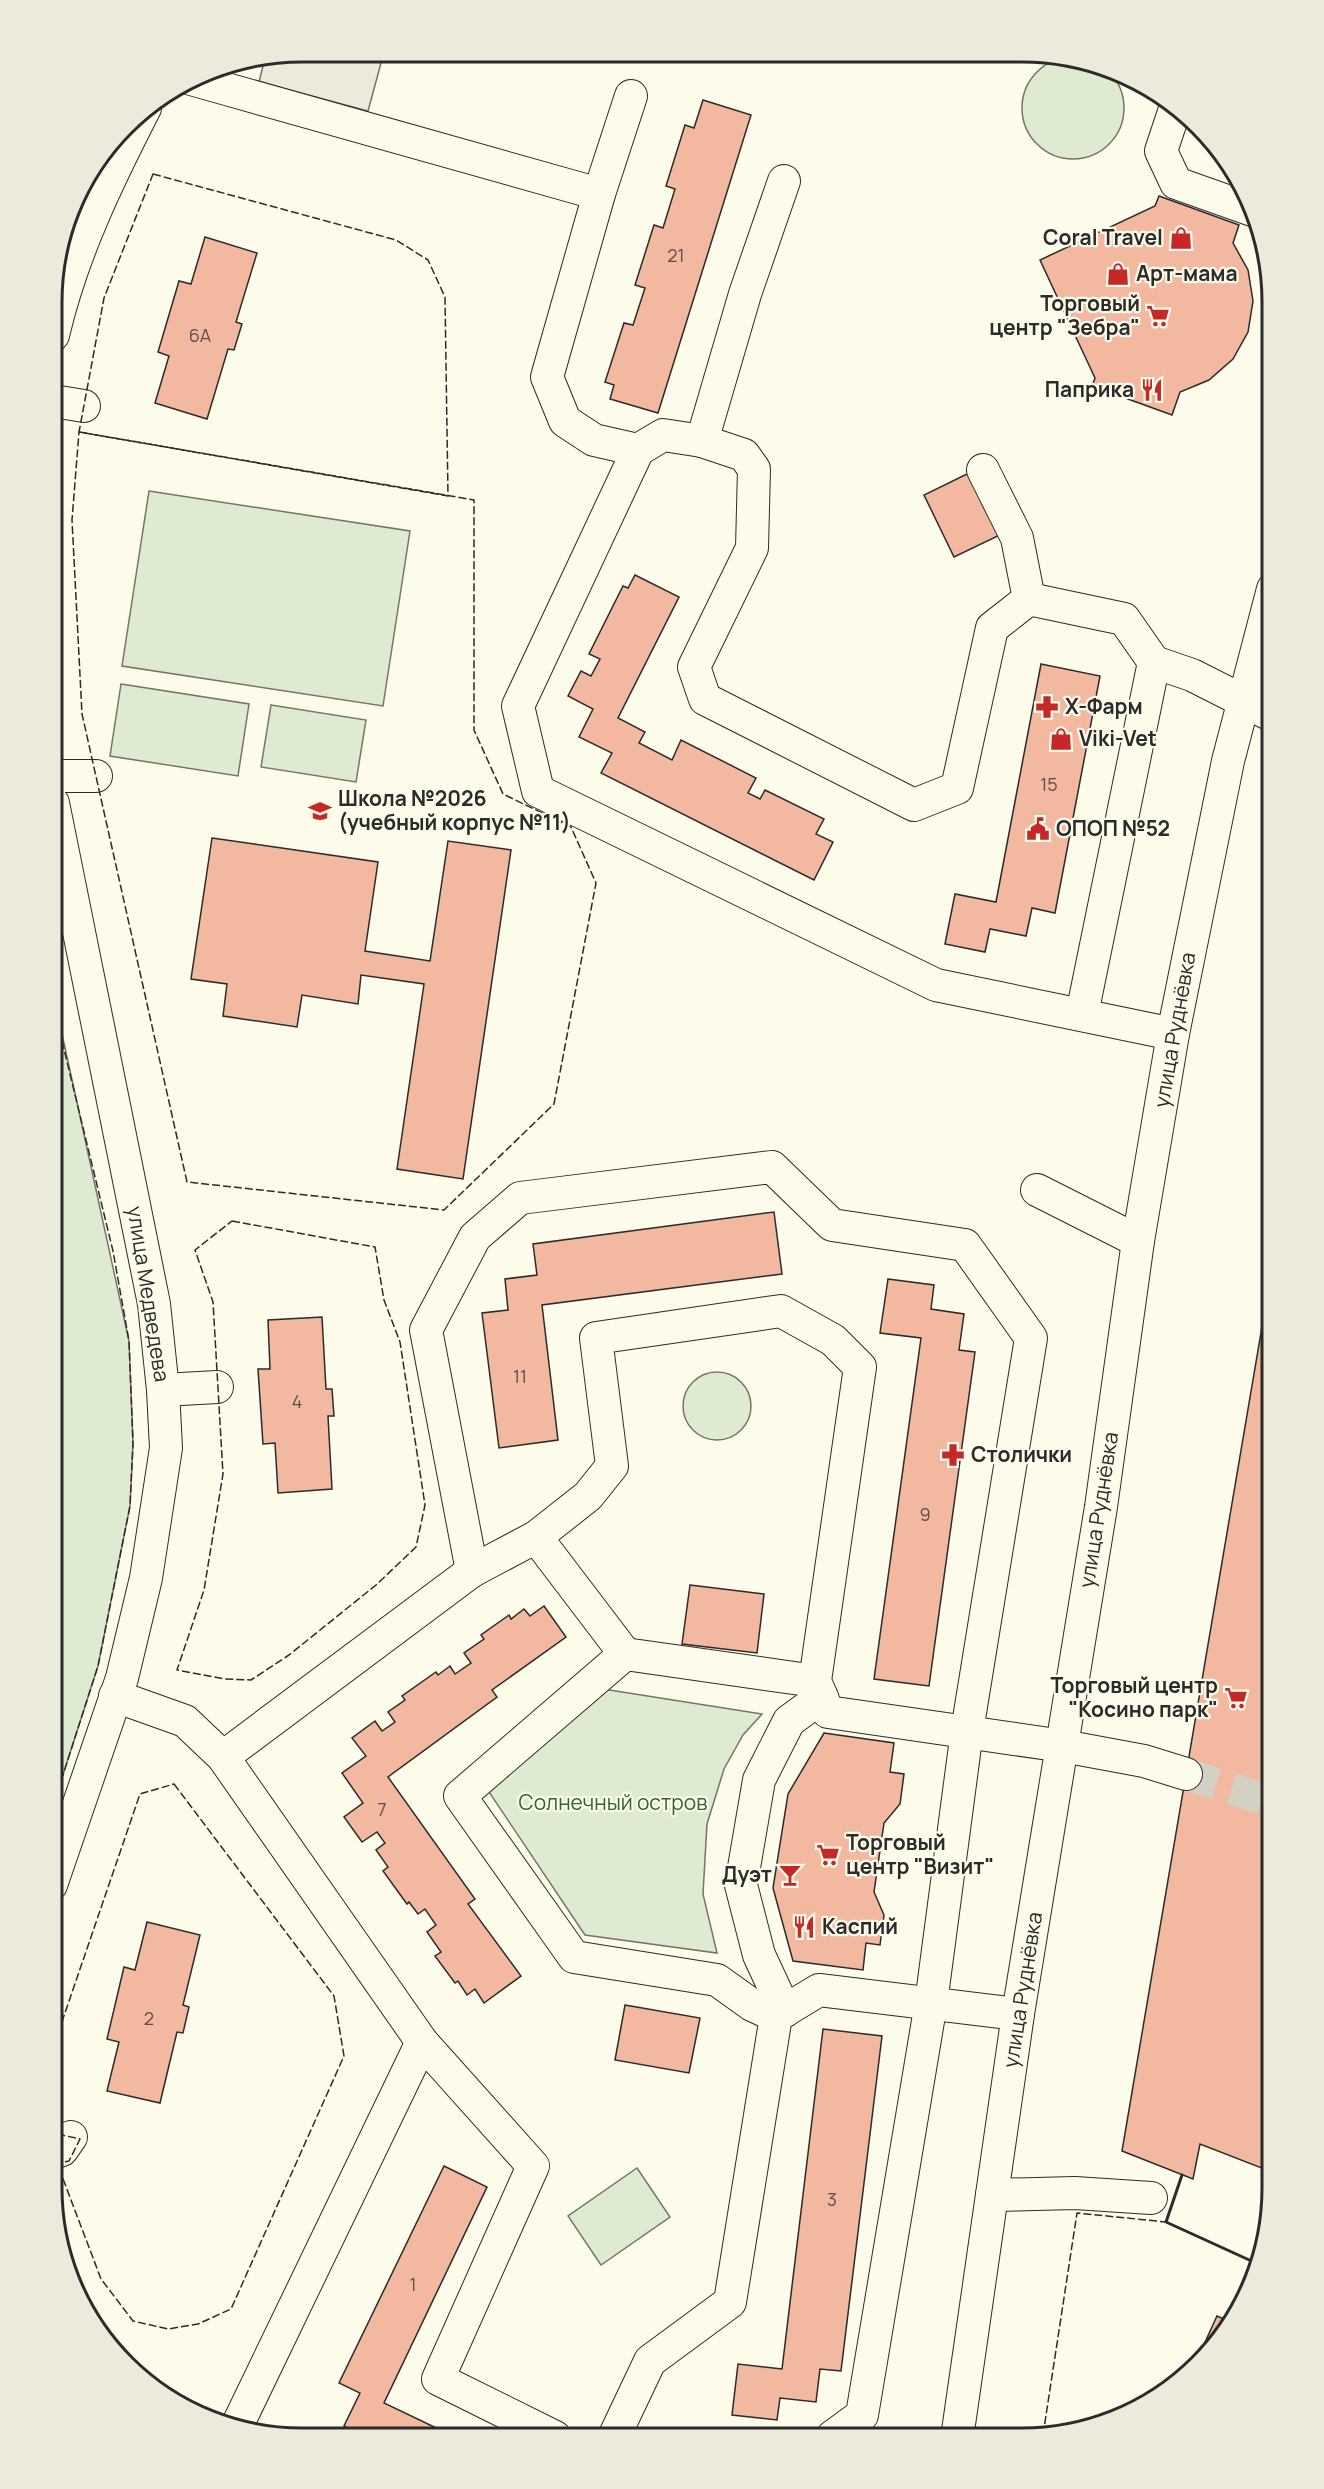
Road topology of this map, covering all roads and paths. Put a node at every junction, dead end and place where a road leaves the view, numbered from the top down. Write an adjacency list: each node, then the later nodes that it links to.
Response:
1 (204, 83): 6 (street)
2 (631, 96): 6 (street)
3 (1173, 114): 7 (street)
4 (132, 132): 8 (street)
5 (784, 181): 11 (street)
6 (599, 194): 12 (street)
7 (1243, 207)
8 (62, 298)
9 (62, 402): 10 (street)
10 (84, 406)
11 (702, 441): 12 (street); 14 (street)
12 (638, 450): 22 (street)
13 (983, 470): 14 (street)
14 (1029, 599): 16 (street)
15 (1262, 629): 17 (street, улица Руднёвка)
16 (1154, 662): 17 (street); 22 (street)
17 (1242, 701): 18 (street); 23 (street, улица Руднёвка)
18 (1262, 711)
19 (62, 776): 20 (street)
20 (96, 776)
21 (62, 852): 27 (street, улица Медведева)
22 (1082, 1014): 23 (street)
23 (1173, 1034): 25 (street, улица Руднёвка)
24 (1038, 1190): 25 (street)
25 (1138, 1241): 34 (street, улица Руднёвка)
26 (217, 1387): 27 (street)
27 (163, 1390): 32 (street, улица Медведева)
28 (536, 1537): 29 (street); 30 (street); 31 (street)
29 (472, 1571): 33 (street); 35 (street)
30 (625, 1654): 31 (street); 39 (street)
31 (818, 1689): 33 (street); 39 (street)
32 (115, 1696): 35 (street); 37 (street, улица Медведева)
33 (967, 1731): 34 (street); 38 (street)
34 (1062, 1746): 36 (street); 40 (street, улица Руднёвка)
35 (223, 1757): 41 (street)
36 (1186, 1774)
37 (62, 1853)
38 (931, 2003): 39 (street); 40 (street); 47 (street)
39 (781, 2013): 46 (street)
40 (1018, 2014): 42 (street, улица Руднёвка)
41 (422, 2042): 44 (street); 45 (street)
42 (992, 2195): 43 (street); 48 (street, улица Руднёвка)
43 (1151, 2198)
44 (240, 2419)
45 (535, 2427)
46 (619, 2427)
47 (846, 2427)
48 (959, 2427)

